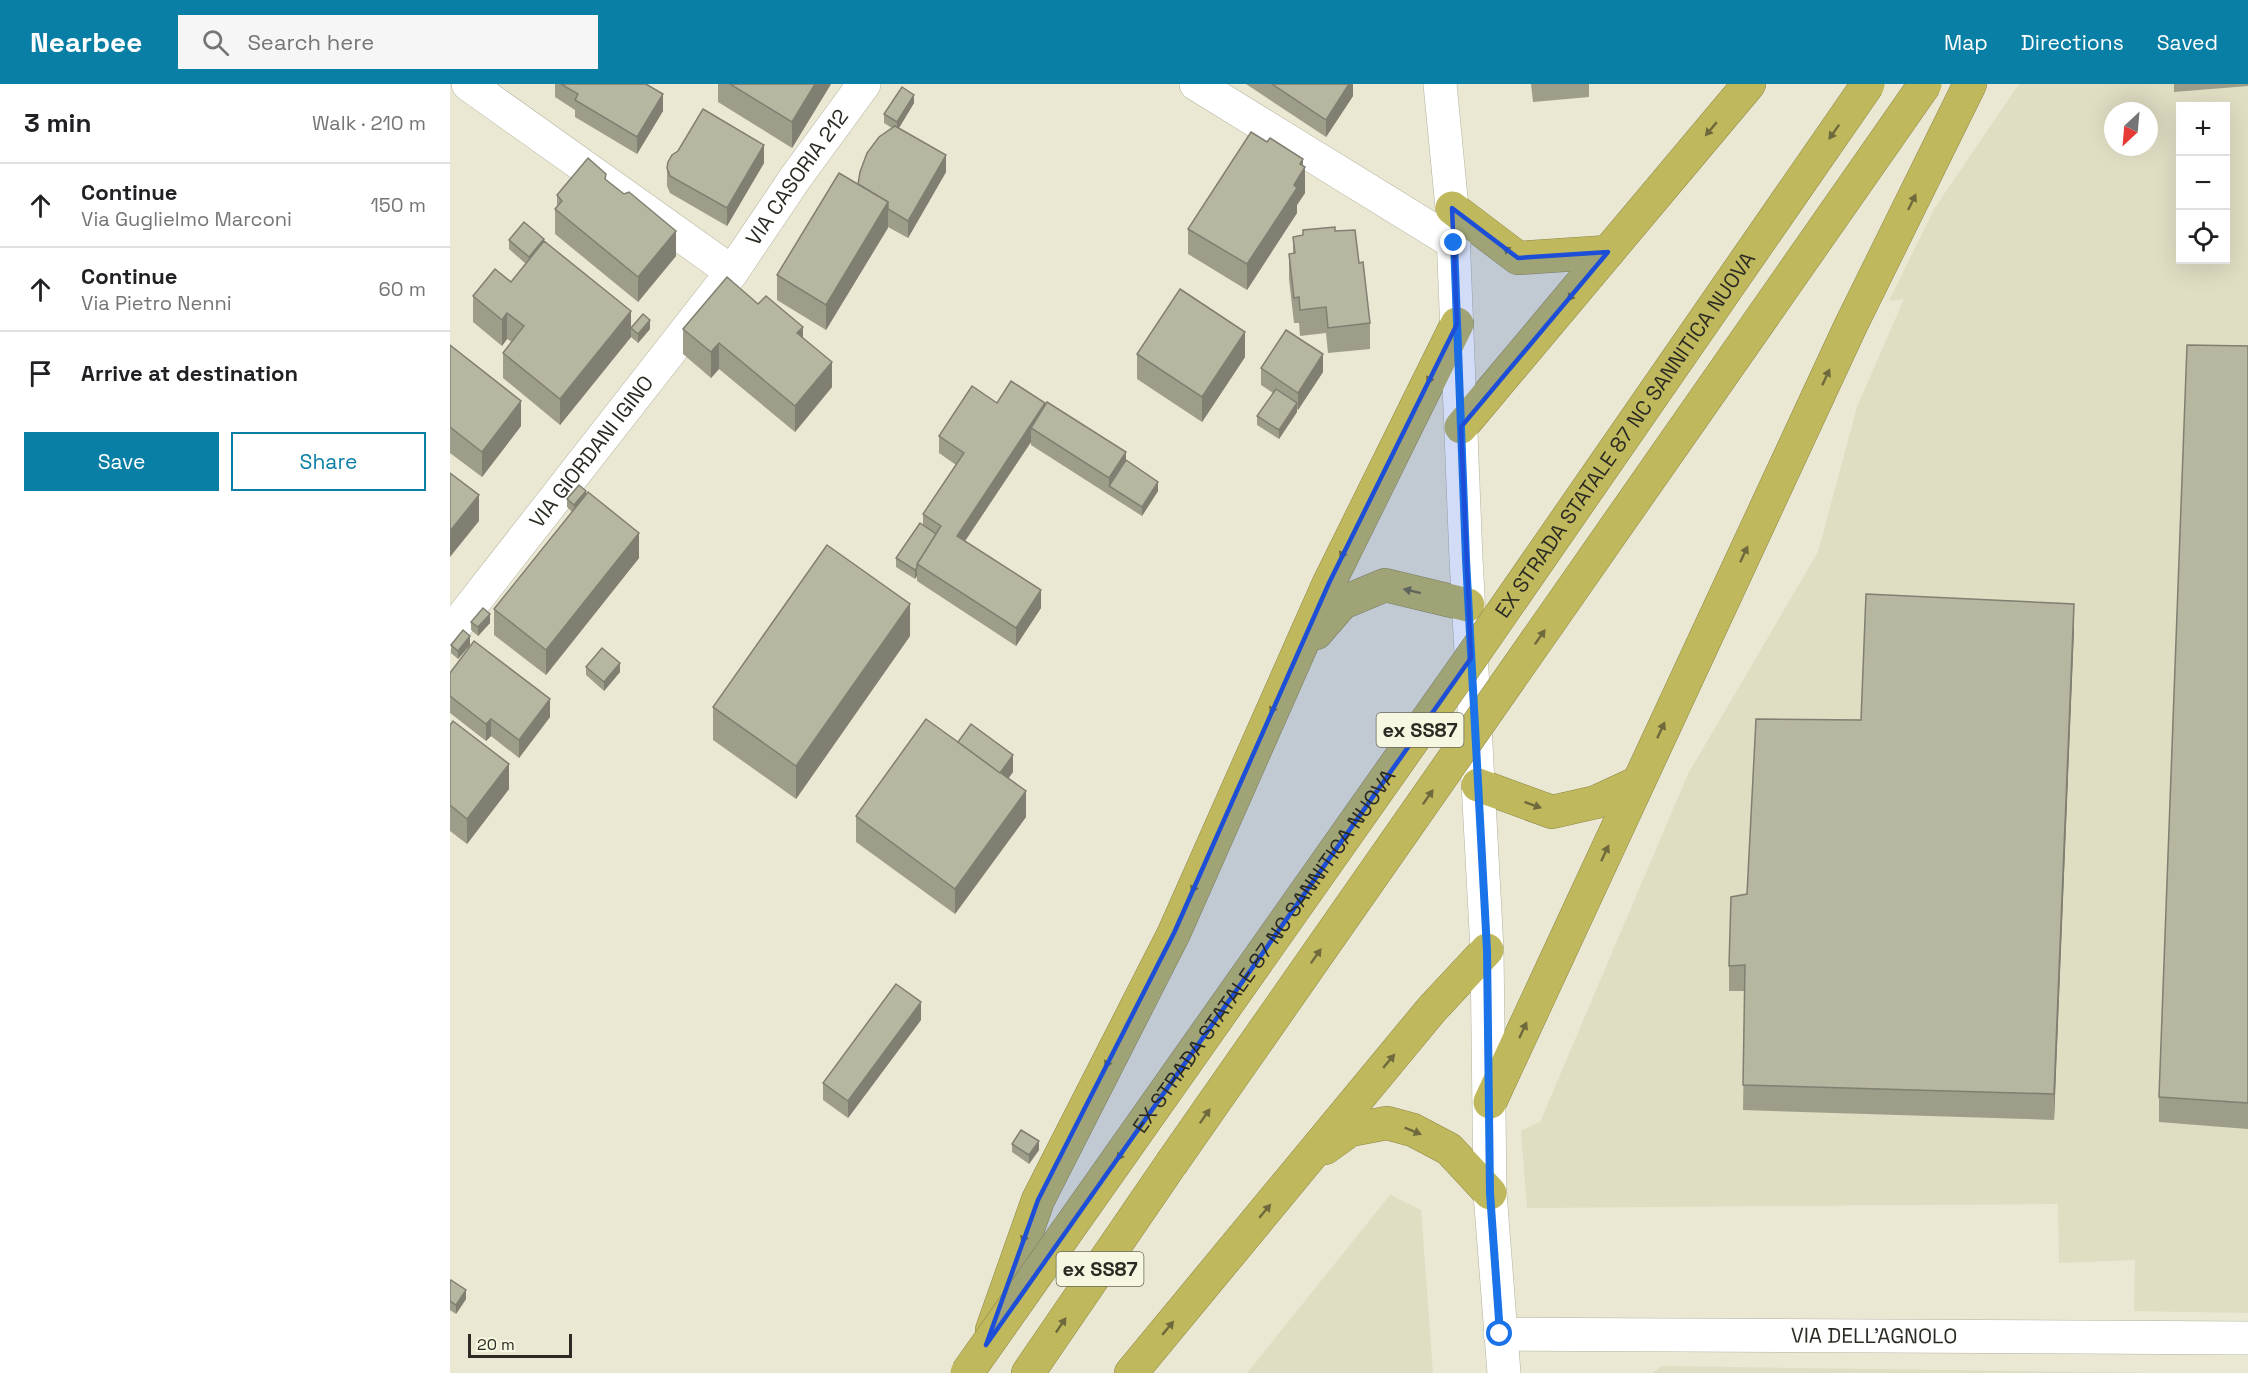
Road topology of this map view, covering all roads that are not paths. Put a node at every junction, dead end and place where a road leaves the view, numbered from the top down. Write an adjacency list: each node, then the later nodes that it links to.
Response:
1 (864, 84): 12 (street, VIA CASORIA 212)
2 (1196, 84): 10 (street)
3 (1440, 84): 9 (street)
4 (1749, 84): 11 (highway, one-way to 11)
5 (1868, 84): 26 (highway, EX STRADA STATALE 87 NC SANNITICA NUOVA / ex SS87, one-way to 26, bridge)
6 (1925, 84): 28 (highway, ex SS87, one-way to 6, bridge)
7 (1970, 84): 18 (highway, one-way to 7)
8 (487, 90): 12 (street)
9 (1452, 208): 10 (street); 11 (highway, one-way to 9)
10 (1454, 243): 13 (street)
11 (1608, 252): 14 (highway, one-way to 14)
12 (732, 272): 16 (street, VIA GIORDANI IGINO)
13 (1457, 324): 14 (street); 17 (highway, one-way to 17)
14 (1461, 427): 15 (street)
15 (1468, 605): 17 (highway, one-way to 17); 19 (street)
16 (450, 633)
17 (1298, 653): 26 (highway, one-way to 26)
18 (1636, 783): 19 (highway, one-way to 18); 21 (highway, one-way to 18)
19 (1478, 785): 20 (street)
20 (1487, 950): 21 (street); 22 (highway, one-way to 20)
21 (1490, 1102): 23 (street)
22 (1305, 1164): 23 (highway, one-way to 23); 29 (highway, one-way to 22)
23 (1490, 1193): 24 (street)
24 (1500, 1334): 25 (street, VIA DELL'AGNOLO); 30 (street)
25 (2248, 1338)
26 (986, 1345): 27 (highway, EX STRADA STATALE 87 NC SANNITICA NUOVA / ex SS87, bridge)
27 (967, 1373)
28 (1028, 1373)
29 (1131, 1373)
30 (1504, 1373)

